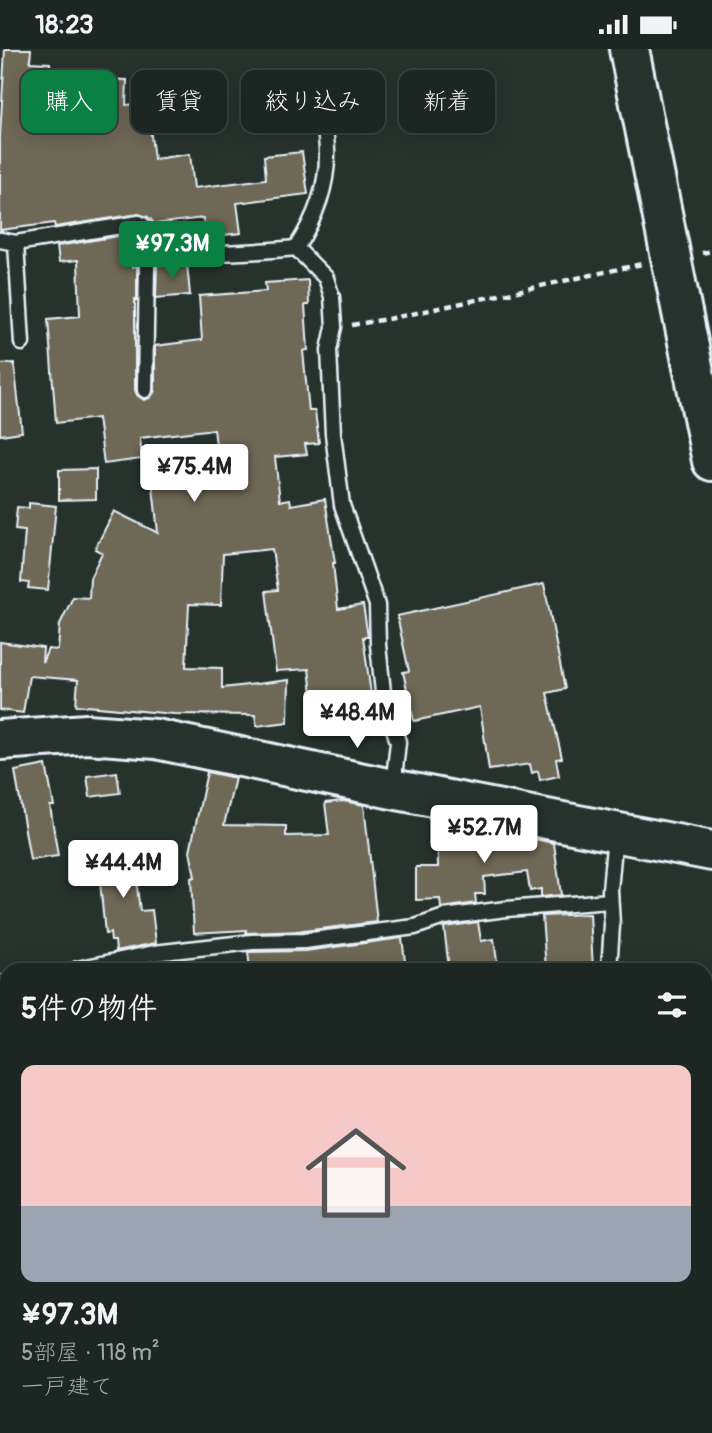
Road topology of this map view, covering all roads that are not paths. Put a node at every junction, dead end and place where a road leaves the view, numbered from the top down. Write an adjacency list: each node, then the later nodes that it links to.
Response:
1 (629, 49): 9 (street)
2 (325, 133): 5 (lane)
3 (0, 240): 4 (lane)
4 (16, 243): 6 (lane); 7 (lane)
5 (296, 248): 6 (lane); 11 (lane)
6 (150, 249): 8 (lane)
7 (22, 343)
8 (145, 390)
9 (712, 461)
10 (0, 740): 11 (street)
11 (392, 789): 12 (street)
12 (615, 833): 13 (street); 14 (lane)
13 (712, 851)
14 (610, 901): 15 (lane); 16 (lane)
15 (106, 963)
16 (609, 963)

